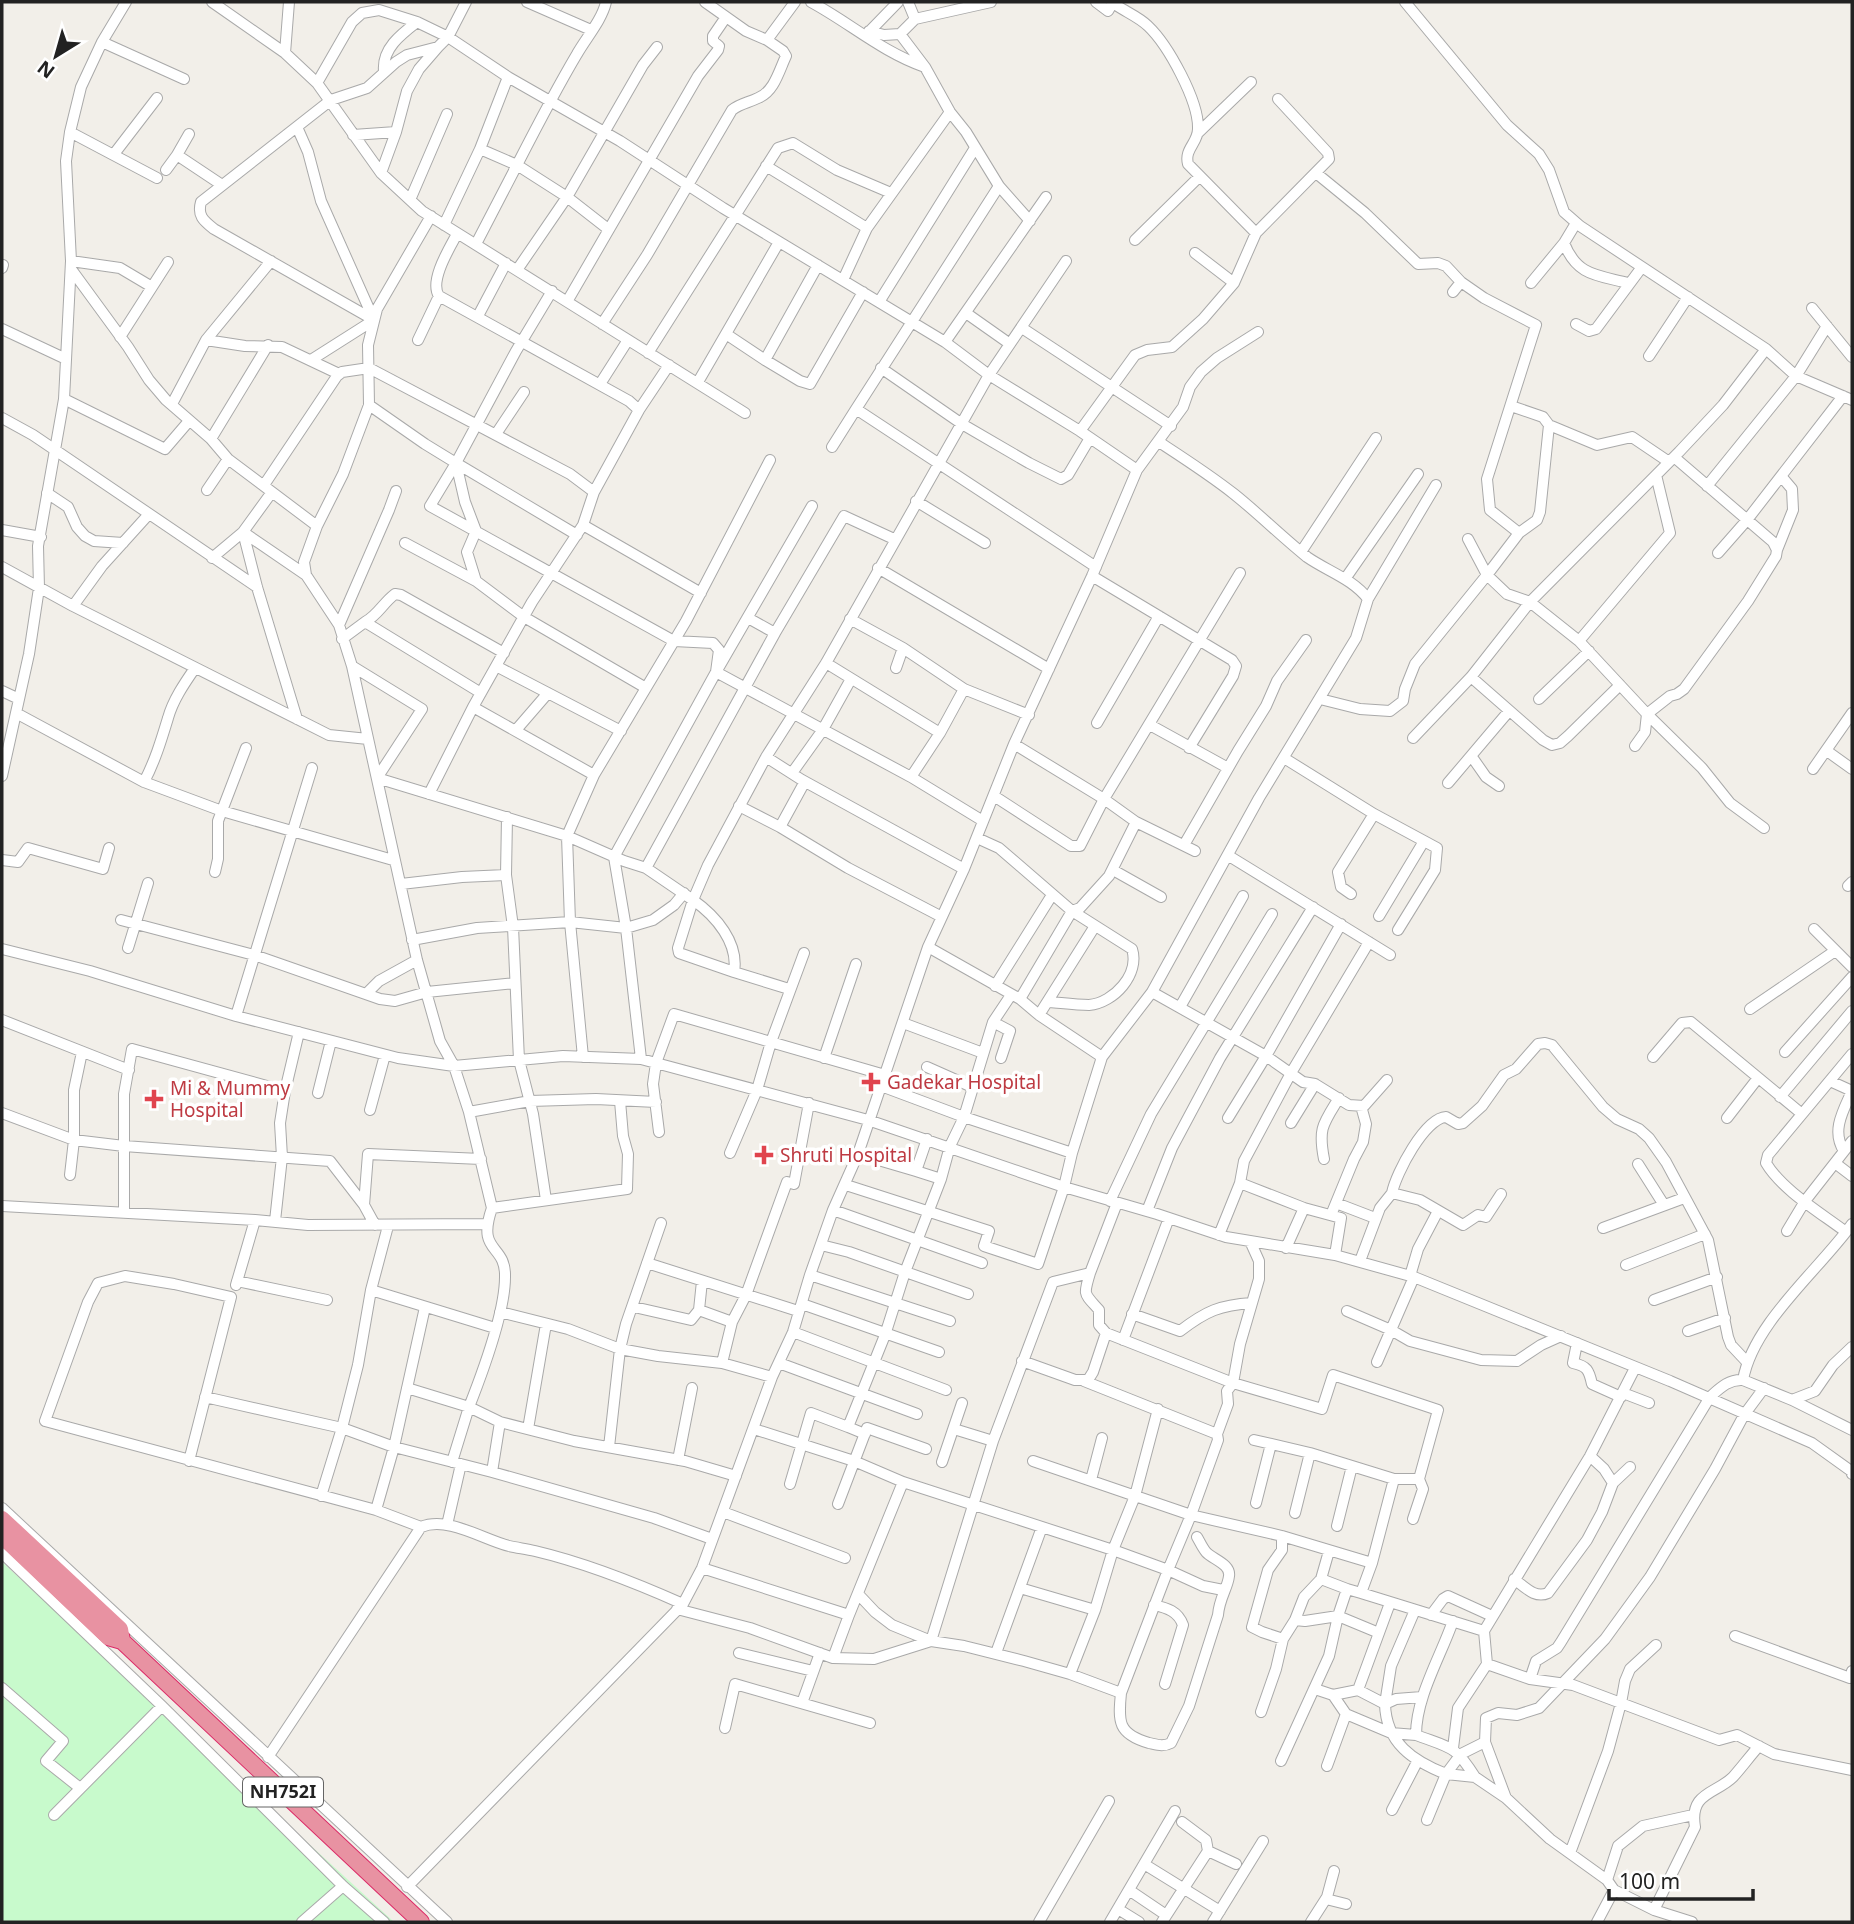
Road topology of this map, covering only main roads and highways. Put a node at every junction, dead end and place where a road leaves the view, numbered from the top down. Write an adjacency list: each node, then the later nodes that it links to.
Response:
1 (2, 1519): 3 (highway, NH752I)
2 (2, 1535): 3 (highway, NH752I)
3 (136, 1649): 4 (highway, NH752I)
4 (421, 1922)

